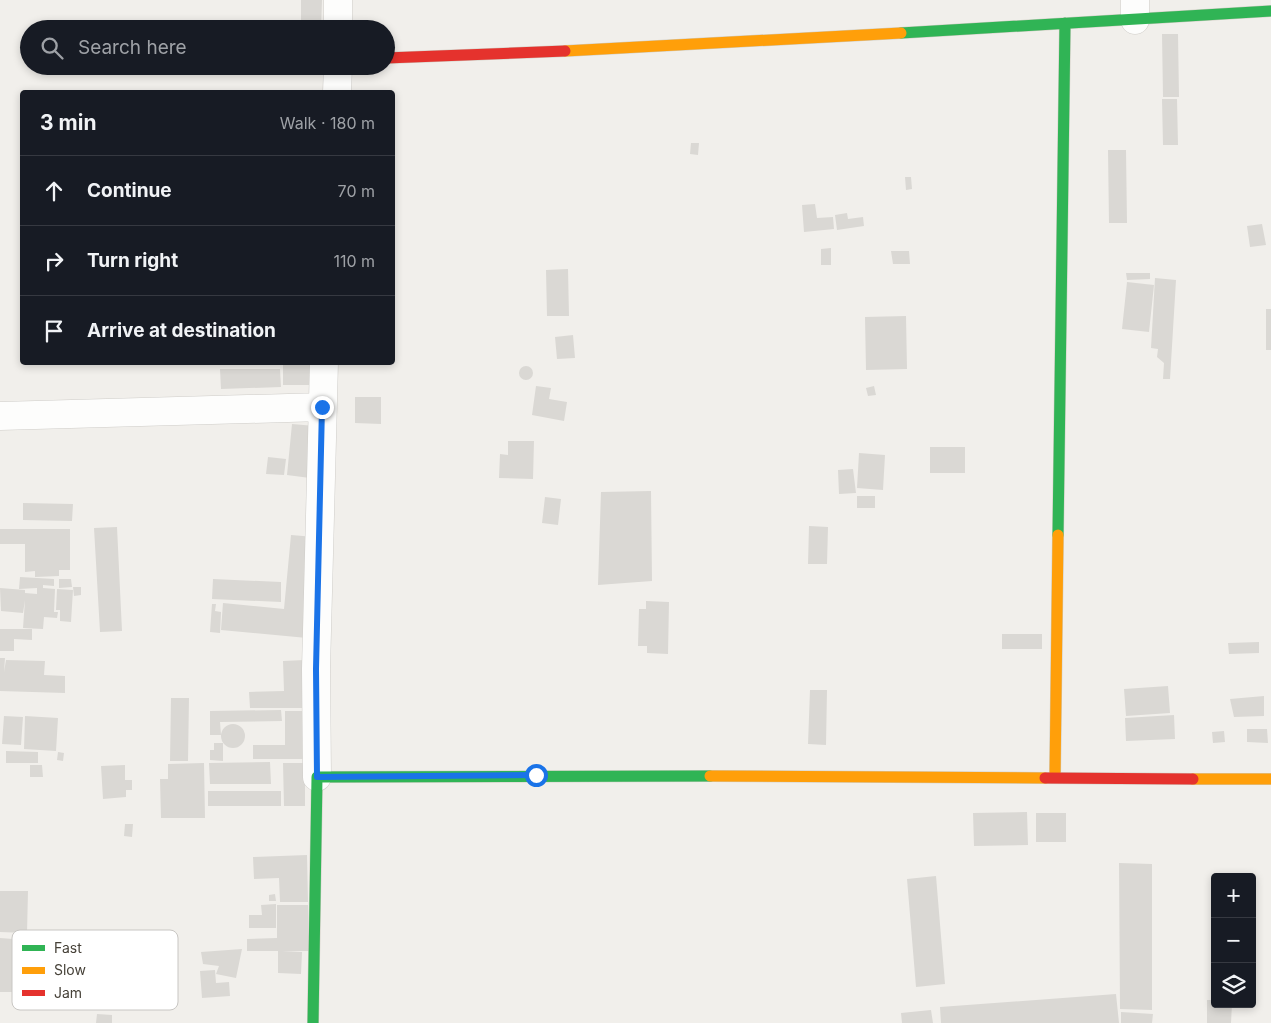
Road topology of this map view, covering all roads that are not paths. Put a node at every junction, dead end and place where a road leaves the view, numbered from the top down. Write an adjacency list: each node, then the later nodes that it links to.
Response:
1 (338, 0): 4 (street)
2 (1135, 10): 3 (street); 5 (street)
3 (1271, 11)
4 (338, 20)
5 (1066, 23): 6 (street); 13 (street)
6 (395, 58)
7 (337, 75): 8 (street)
8 (336, 90)
9 (324, 365): 10 (street)
10 (322, 407): 11 (street); 12 (street)
11 (0, 416)
12 (317, 777): 13 (street); 15 (street)
13 (1055, 778): 14 (street)
14 (1271, 779)
15 (313, 1023)

